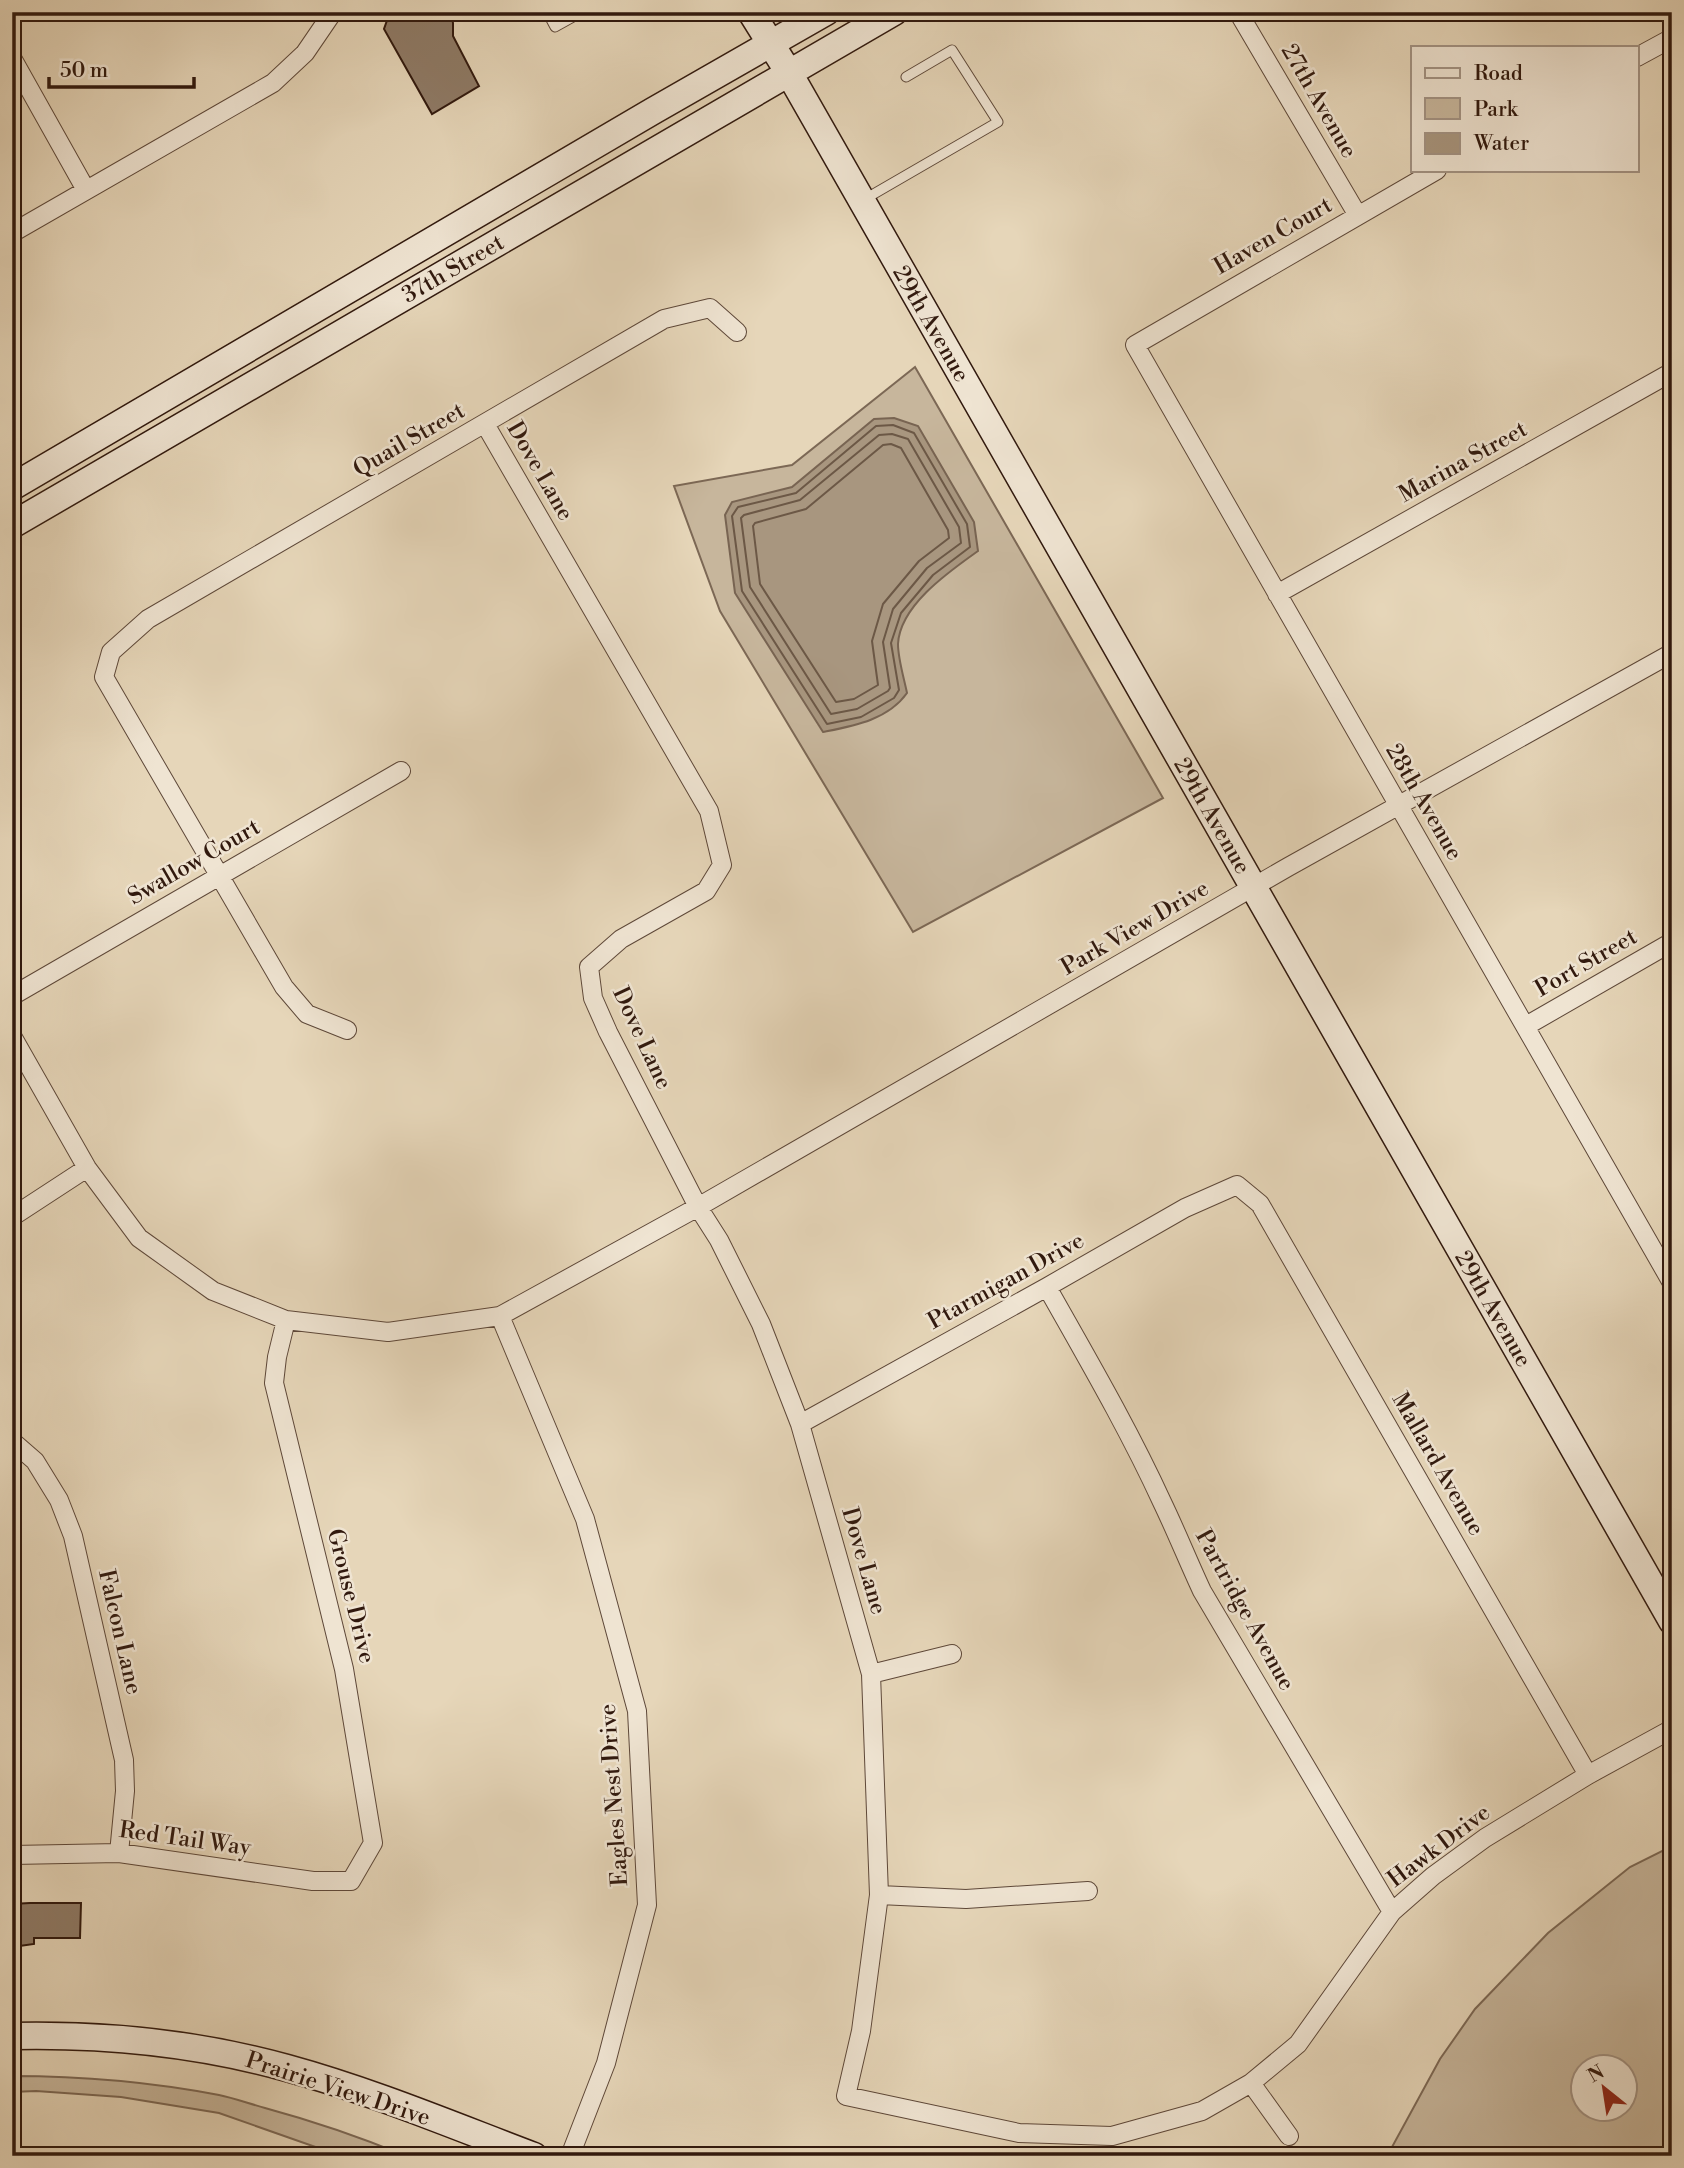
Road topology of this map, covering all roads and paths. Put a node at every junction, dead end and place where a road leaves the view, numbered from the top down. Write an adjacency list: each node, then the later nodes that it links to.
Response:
1 (333, 12): 15 (street)
2 (547, 12): 3 (lane)
3 (582, 12)
4 (751, 12): 9 (main road, 29th Avenue)
5 (826, 12): 9 (main road, 37th Street)
6 (894, 12): 12 (main road, 37th Street)
7 (1238, 12): 17 (street, 27th Avenue)
8 (1672, 38): 10 (street)
9 (770, 44): 12 (main road, 29th Avenue); 23 (main road, 37th Street)
10 (1638, 56)
11 (12, 58): 15 (street)
12 (789, 73): 16 (main road, 29th Avenue); 24 (main road, 37th Street)
13 (906, 77): 16 (lane)
14 (1433, 172): 17 (street, Haven Court)
15 (86, 190): 18 (street)
16 (861, 201): 30 (main road, 29th Avenue)
17 (1357, 214): 20 (street, Haven Court)
18 (12, 233)
19 (737, 332): 22 (street, Quail Street)
20 (1135, 345): 25 (street, 28th Avenue)
21 (1672, 372): 25 (street, Marina Street)
22 (485, 424): 29 (street, Quail Street); 38 (street, Dove Lane)
23 (12, 486)
24 (12, 525)
25 (1277, 594): 28 (street, 28th Avenue)
26 (1672, 653): 28 (street, Park View Drive)
27 (401, 771): 29 (street, Swallow Court)
28 (1398, 806): 30 (street, Park View Drive); 33 (street, 28th Avenue)
29 (219, 877): 32 (street, Swallow Court); 34 (street)
30 (1253, 888): 38 (street, Park View Drive); 46 (main road, 29th Avenue)
31 (1672, 942): 33 (street, Port Street)
32 (12, 996)
33 (1525, 1026): 40 (street, 28th Avenue)
34 (347, 1030)
35 (12, 1037): 36 (street)
36 (87, 1168): 39 (street); 43 (street)
37 (1237, 1185): 41 (street, Ptarmigan Drive); 50 (street, Mallard Avenue)
38 (698, 1207): 42 (street, Park View Drive); 44 (street, Dove Lane)
39 (12, 1217)
40 (1672, 1283)
41 (1047, 1287): 44 (street, Ptarmigan Drive); 56 (street, Partridge Avenue)
42 (500, 1316): 43 (street); 62 (street, Eagles Nest Drive)
43 (286, 1320): 53 (street, Grouse Drive)
44 (800, 1424): 48 (street, Dove Lane)
45 (12, 1441): 51 (street, Falcon Lane)
46 (1672, 1621)
47 (952, 1654): 48 (street)
48 (872, 1674): 55 (street, Dove Lane)
49 (1672, 1729): 50 (street, Hawk Drive)
50 (1588, 1775): 56 (street, Hawk Drive)
51 (118, 1853): 52 (street, Red Tail Way); 53 (street, Red Tail Way)
52 (12, 1855)
53 (351, 1881)
54 (1088, 1891): 55 (street)
55 (880, 1895): 59 (street, Dove Lane)
56 (1392, 1912): 58 (street, Hawk Drive)
57 (12, 2036): 61 (main road, Prairie View Drive)
58 (1251, 2083): 59 (street, Hawk Drive); 60 (street)
59 (892, 2106)
60 (1289, 2136)
61 (534, 2156)
62 (570, 2156)

